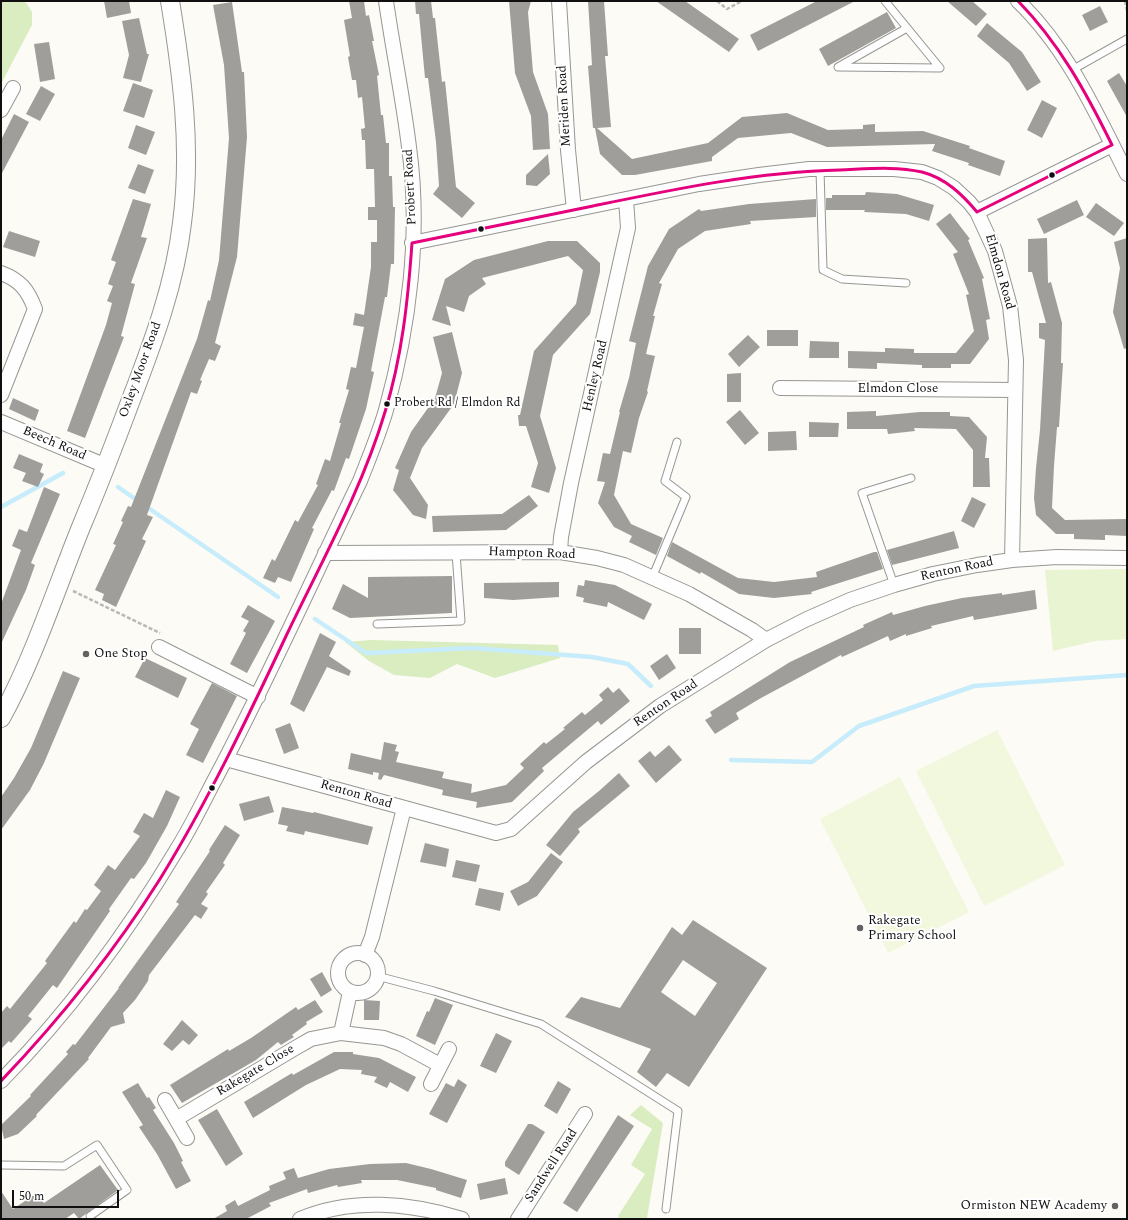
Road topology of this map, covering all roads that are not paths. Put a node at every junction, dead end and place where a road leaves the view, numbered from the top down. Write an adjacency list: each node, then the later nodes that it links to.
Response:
1 (170, 1): 25 (street, Oxley Moor Road)
2 (386, 1): 17 (street, Probert Road)
3 (559, 1): 15 (street, Meriden Road)
4 (884, 1): 6 (lane)
5 (1018, 1): 8 (street)
6 (907, 28): 6 (lane)
7 (1127, 39): 8 (lane)
8 (1072, 70): 11 (street)
9 (13, 88): 10 (street)
10 (1, 110)
11 (1112, 145): 13 (street); 16 (street)
12 (820, 170): 14 (street, Elmdon Road); 16 (street, Elmdon Road); 19 (lane)
13 (1127, 174)
14 (626, 199): 15 (street, Elmdon Road); 28 (street, Henley Road)
15 (574, 210): 17 (street, Elmdon Road)
16 (977, 212): 21 (street, Elmdon Road)
17 (412, 243): 29 (street, Probert Road)
18 (1, 273): 22 (street)
19 (906, 283)
20 (780, 388): 21 (street, Elmdon Close)
21 (1015, 390): 31 (street, Elmdon Road)
22 (1, 395)
23 (1, 422): 25 (street, Beech Road)
24 (678, 442): 32 (lane)
25 (106, 466): 38 (street, Oxley Moor Road)
26 (911, 478): 33 (lane)
27 (456, 552): 28 (street, Hampton Road); 29 (street, Hampton Road); 34 (lane)
28 (560, 552): 32 (street, Hampton Road)
29 (325, 553): 37 (street, Probert Road)
30 (1127, 558): 31 (street, Renton Road)
31 (1012, 560): 33 (street, Renton Road)
32 (652, 578): 35 (street, Hampton Road)
33 (894, 585): 35 (street, Renton Road)
34 (377, 624)
35 (766, 640): 40 (street, Renton Road)
36 (158, 647): 37 (street)
37 (258, 697): 39 (street, Probert Road)
38 (1, 718)
39 (226, 759): 40 (street, Renton Road); 47 (street, Probert Road)
40 (404, 808): 41 (street)
41 (365, 955): 42 (street); 43 (street)
42 (378, 976): 43 (street); 54 (lane)
43 (350, 992): 44 (street)
44 (341, 1033): 46 (street, Rakegate Close); 51 (street, Rakegate Close)
45 (449, 1049): 46 (street)
46 (440, 1064): 48 (street)
47 (1, 1081)
48 (432, 1084)
49 (165, 1100): 51 (street)
50 (585, 1114): 58 (street, Sandwell Road)
51 (176, 1119): 52 (street)
52 (187, 1138)
53 (1, 1166): 55 (lane)
54 (666, 1209)
55 (90, 1216)
56 (300, 1219): 57 (street)
57 (462, 1219)
58 (518, 1219)

